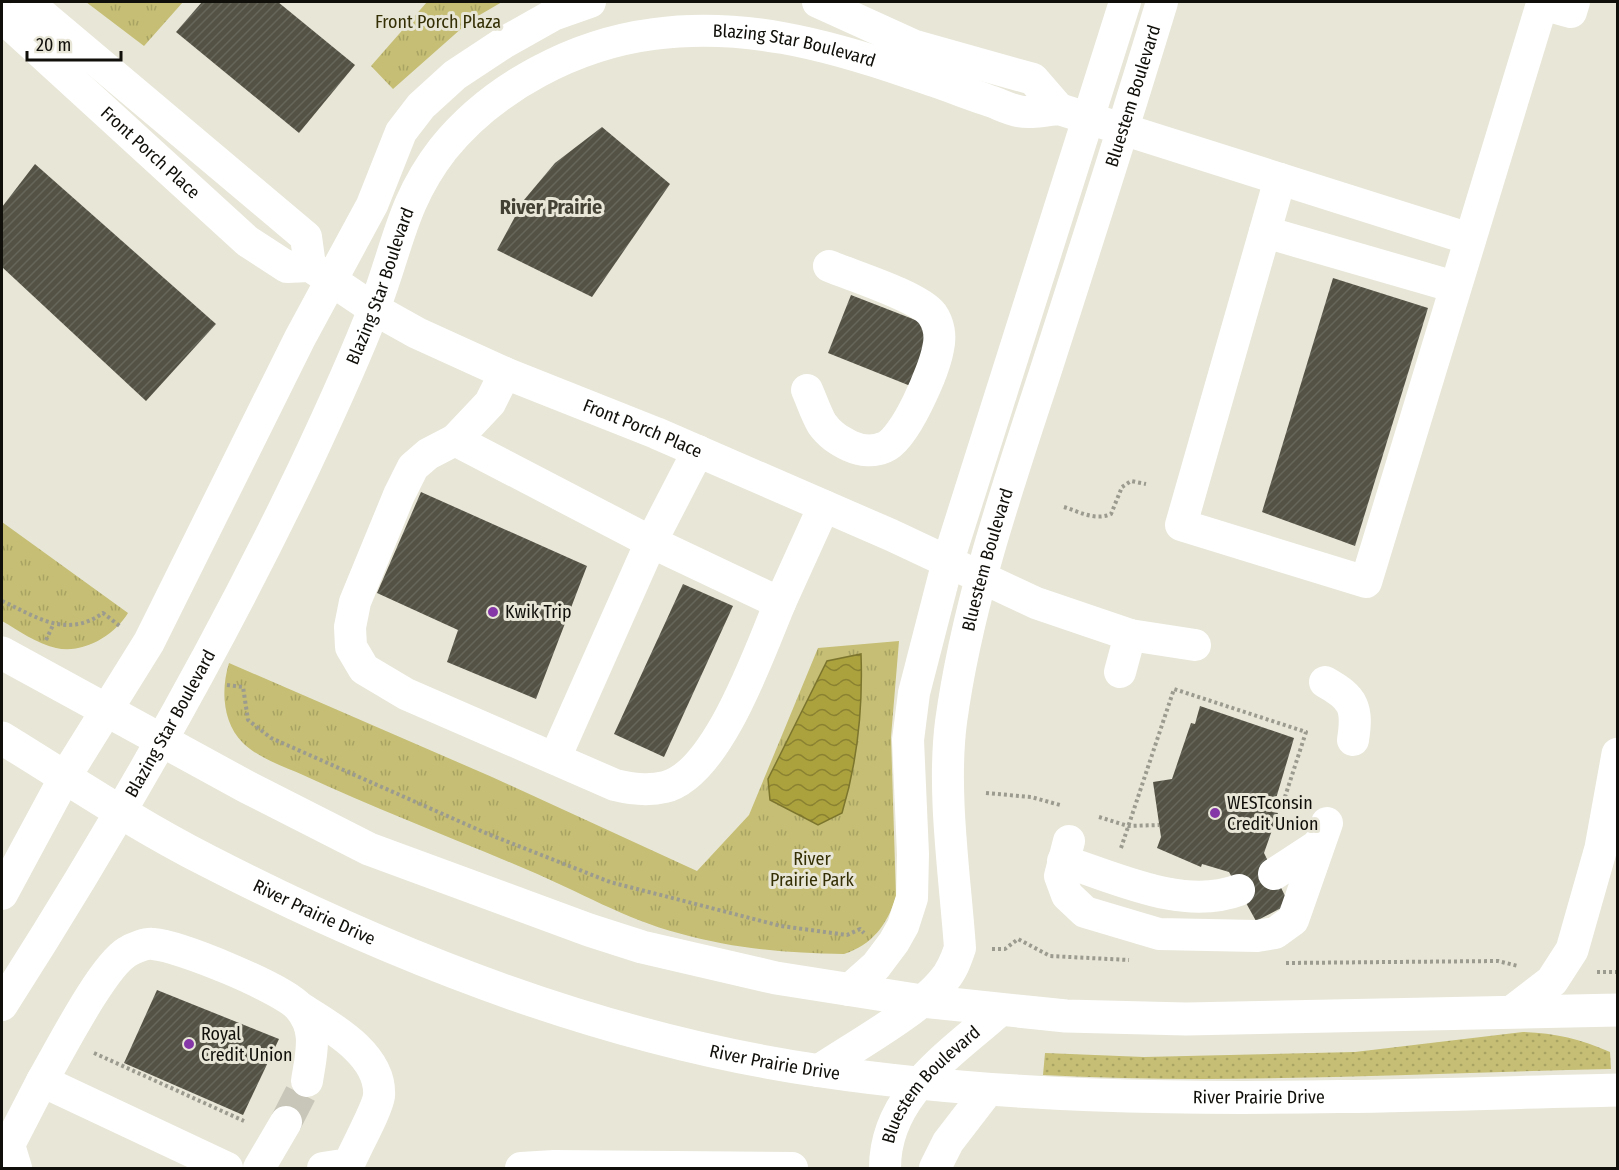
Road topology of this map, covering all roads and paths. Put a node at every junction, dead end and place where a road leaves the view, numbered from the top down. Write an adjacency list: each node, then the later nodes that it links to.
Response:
1 (27, 2): 14 (street, Front Porch Place)
2 (590, 2): 14 (street, Blazing Star Boulevard)
3 (818, 2): 8 (street, Blazing Star Boulevard)
4 (1125, 2): 8 (street, Bluestem Boulevard)
5 (1162, 2): 9 (street, Bluestem Boulevard)
6 (1574, 2): 12 (street)
7 (2, 17): 14 (street, Front Porch Place)
8 (1073, 113): 9 (street, Blazing Star Boulevard); 16 (street, Blazing Star Boulevard); 25 (street, Bluestem Boulevard)
9 (1123, 130): 10 (street, Blazing Star Boulevard); 26 (street, Bluestem Boulevard)
10 (1280, 179): 11 (street); 12 (street, Blazing Star Boulevard)
11 (1265, 232): 15 (street); 15 (street)
12 (1470, 239): 15 (street)
13 (829, 266): 18 (street)
14 (320, 273): 16 (street, Front Porch Place); 38 (street, Blazing Star Boulevard)
15 (1455, 287)
16 (374, 309): 17 (street, Front Porch Place); 40 (street, Blazing Star Boulevard)
17 (505, 373): 19 (street); 20 (street, Front Porch Place)
18 (807, 390)
19 (454, 440): 24 (street); 43 (street)
20 (698, 451): 22 (street, Front Porch Place); 24 (street)
21 (1146, 484): 23 (path)
22 (824, 506): 25 (street, Front Porch Place); 28 (street)
23 (1064, 507)
24 (651, 542): 28 (street); 43 (street)
25 (948, 561): 26 (street, Front Porch Place); 62 (street, Bluestem Boulevard)
26 (982, 579): 31 (street, Front Porch Place); 63 (street, Bluestem Boulevard)
27 (2, 601): 29 (path)
28 (780, 603): 43 (street)
29 (53, 625): 30 (path); 32 (path)
30 (118, 625)
31 (1130, 635): 33 (street, Front Porch Place); 35 (street)
32 (45, 643)
33 (1195, 645)
34 (2, 653): 38 (main road)
35 (1119, 672)
36 (1325, 682): 41 (street)
37 (225, 685): 56 (path)
38 (106, 710): 40 (main road); 44 (street, Blazing Star Boulevard)
39 (2, 738): 44 (main road, River Prairie Drive)
40 (161, 740): 48 (street, Blazing Star Boulevard); 62 (main road)
41 (1353, 740)
42 (1617, 754): 60 (main road)
43 (555, 758)
44 (65, 777): 48 (main road, River Prairie Drive); 55 (street, Blazing Star Boulevard)
45 (986, 793): 46 (path)
46 (1060, 805)
47 (1282, 806): 51 (path)
48 (120, 811): 64 (street, Blazing Star Boulevard); 70 (main road, River Prairie Drive)
49 (1099, 818): 51 (path)
50 (1159, 825): 51 (path)
51 (1128, 826): 52 (path)
52 (1120, 851)
53 (1274, 874): 54 (street)
54 (1239, 890)
55 (2, 894)
56 (860, 929)
57 (1005, 949): 58 (path)
58 (1133, 960)
59 (1274, 963): 60 (path)
60 (1562, 970): 61 (path); 68 (main road)
61 (1617, 972)
62 (849, 990): 63 (main road)
63 (922, 1001): 67 (main road); 70 (street, Bluestem Boulevard)
64 (2, 1005)
65 (299, 1007): 71 (street); 72 (street); 83 (street)
66 (1617, 1010): 68 (main road)
67 (999, 1011): 68 (main road); 73 (street, Bluestem Boulevard)
68 (1513, 1011)
69 (90, 1051): 76 (path)
70 (818, 1071): 73 (main road, River Prairie Drive)
71 (307, 1081)
72 (42, 1082): 78 (street); 81 (street)
73 (916, 1084): 74 (main road, River Prairie Drive); 86 (street, Bluestem Boulevard)
74 (988, 1090): 75 (main road, River Prairie Drive); 87 (street)
75 (1617, 1090)
76 (244, 1121)
77 (286, 1122): 82 (street)
78 (9, 1151): 80 (street)
79 (554, 1167): 84 (street); 85 (street)
80 (34, 1168)
81 (227, 1168)
82 (259, 1168)
83 (323, 1168)
84 (521, 1168)
85 (792, 1168)
86 (885, 1168)
87 (935, 1168)

